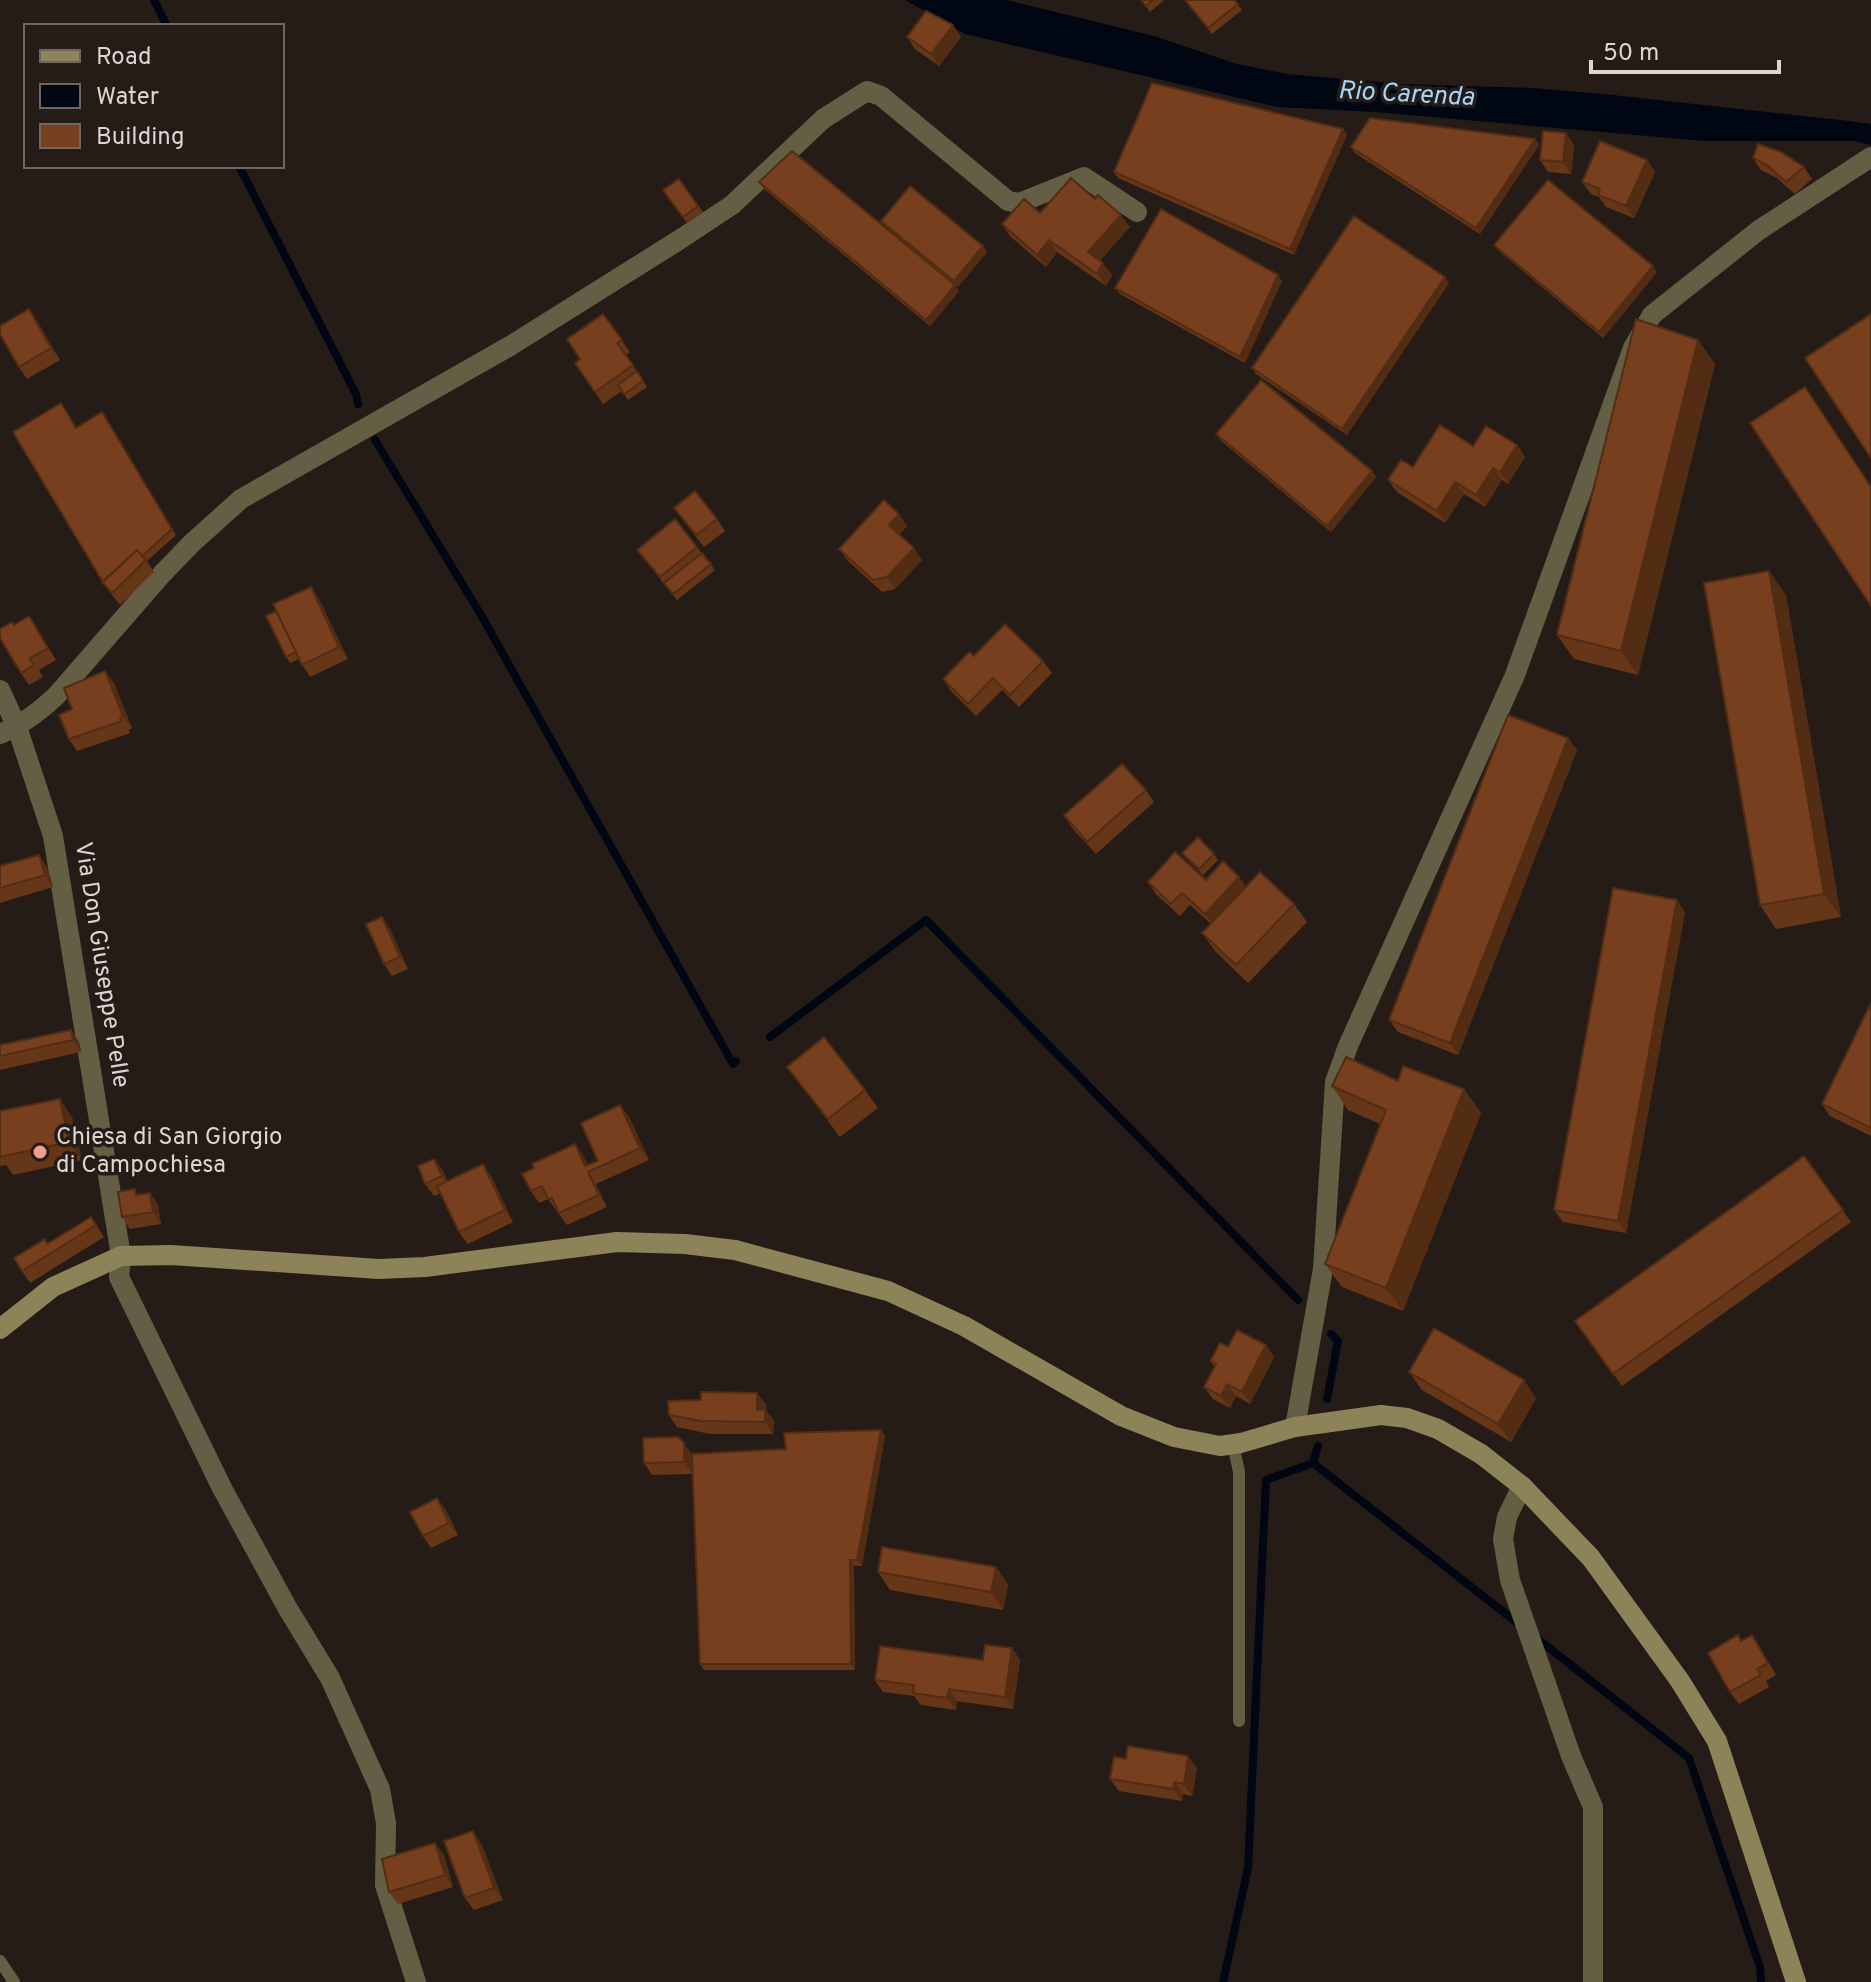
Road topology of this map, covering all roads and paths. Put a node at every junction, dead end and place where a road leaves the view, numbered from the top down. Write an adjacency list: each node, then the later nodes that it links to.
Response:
1 (1871, 157): 7 (street)
2 (1137, 212): 4 (street)
3 (0, 690): 4 (street, Via Don Giuseppe Pelle)
4 (8, 731): 5 (street, Via Don Giuseppe Pelle)
5 (121, 1256): 6 (main road); 8 (main road); 13 (street, Via Don Giuseppe Pelle)
6 (0, 1329)
7 (1295, 1427): 8 (main road); 9 (main road)
8 (1233, 1444): 10 (lane)
9 (1522, 1486): 14 (street); 15 (main road)
10 (1239, 1721)
11 (0, 1961): 12 (lane)
12 (14, 1982)
13 (416, 1982)
14 (1593, 1982)
15 (1796, 1982)

